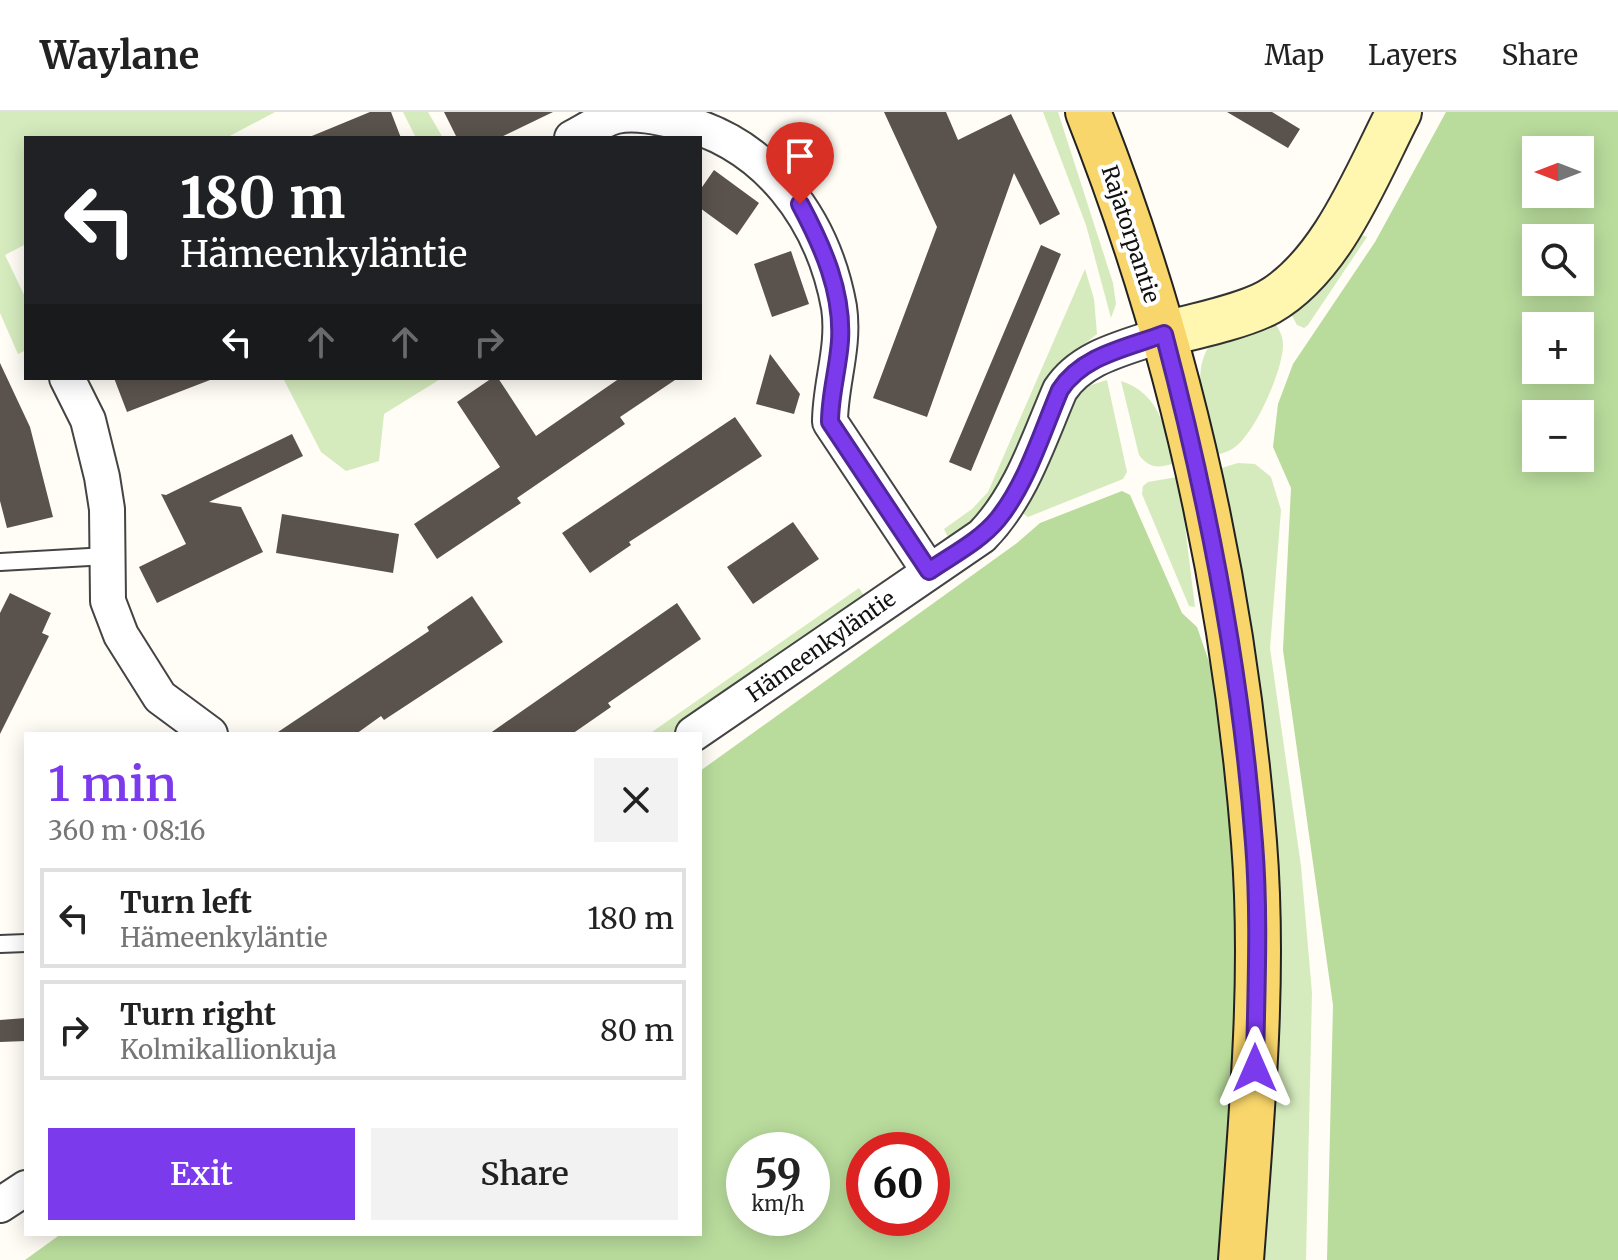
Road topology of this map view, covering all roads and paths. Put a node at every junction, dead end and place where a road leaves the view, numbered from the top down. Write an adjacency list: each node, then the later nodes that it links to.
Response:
1 (1088, 112): 5 (main road, Rajatorpantie)
2 (1399, 112): 5 (street, Hämeenkyläntie)
3 (634, 113): 4 (street); 9 (street)
4 (576, 136)
5 (1164, 334): 9 (street, Hämeenkyläntie); 16 (main road, Rajatorpantie)
6 (68, 380): 7 (street)
7 (107, 556): 8 (lane); 10 (street)
8 (0, 562)
9 (929, 571): 11 (street, Hämeenkyläntie)
10 (207, 732)
11 (696, 732)
12 (24, 943): 13 (lane)
13 (0, 944)
14 (24, 1189): 15 (street)
15 (0, 1205)
16 (1241, 1260)

